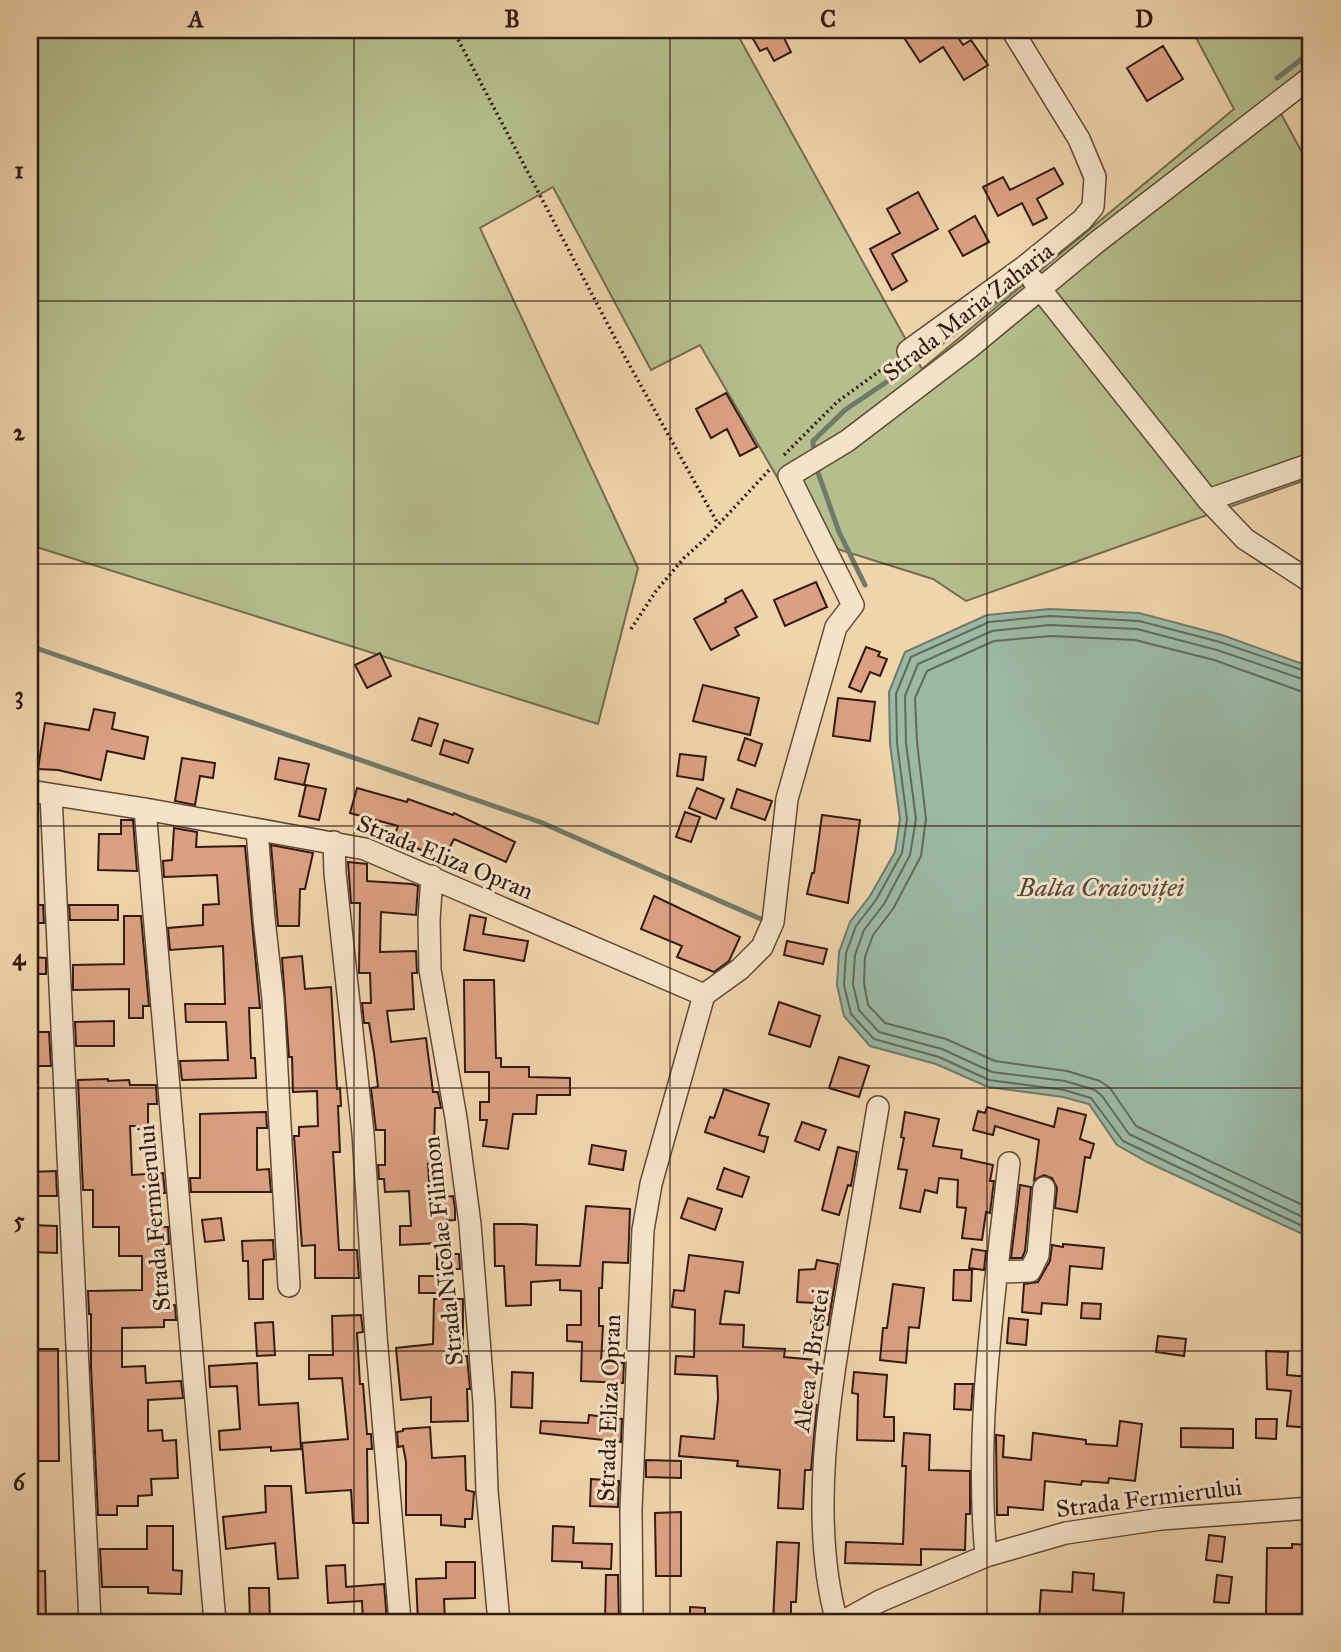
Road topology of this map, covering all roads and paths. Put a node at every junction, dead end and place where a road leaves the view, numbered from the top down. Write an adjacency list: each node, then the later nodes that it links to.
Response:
1 (453, 30): 13 (path)
2 (1012, 30): 4 (street)
3 (1311, 78): 5 (street, Strada Maria Zaharia)
4 (1082, 220): 5 (street); 6 (street)
5 (1097, 242): 7 (street, Strada Maria Zaharia)
6 (1024, 267): 7 (street); 8 (street)
7 (1040, 291): 12 (street); 22 (street, Strada Maria Zaharia)
8 (908, 351): 9 (path)
9 (783, 456)
10 (1311, 464): 12 (street)
11 (774, 465): 13 (path)
12 (1208, 500): 14 (street)
13 (718, 524): 15 (path)
14 (1311, 582)
15 (631, 629)
16 (30, 791): 17 (street, Strada Eliza Opran)
17 (51, 795): 18 (street, Strada Eliza Opran); 30 (street)
18 (145, 809): 19 (street, Strada Eliza Opran); 31 (street, Strada Fermierului)
19 (257, 830): 20 (street, Strada Eliza Opran); 27 (street)
20 (334, 842): 21 (street, Strada Eliza Opran); 32 (street)
21 (432, 876): 22 (street, Strada Eliza Opran); 33 (street, Strada Nicolae Filimon)
22 (704, 995): 34 (street, Strada Eliza Opran)
23 (878, 1107): 35 (street, Aleea 4 Brestei)
24 (1009, 1163): 26 (street)
25 (1044, 1188): 26 (street)
26 (998, 1272): 29 (street)
27 (289, 1286)
28 (1311, 1508): 29 (street, Strada Fermierului)
29 (986, 1556): 35 (street, Strada Fermierului)
30 (90, 1622)
31 (215, 1622)
32 (400, 1622)
33 (499, 1622)
34 (632, 1622)
35 (840, 1622)

